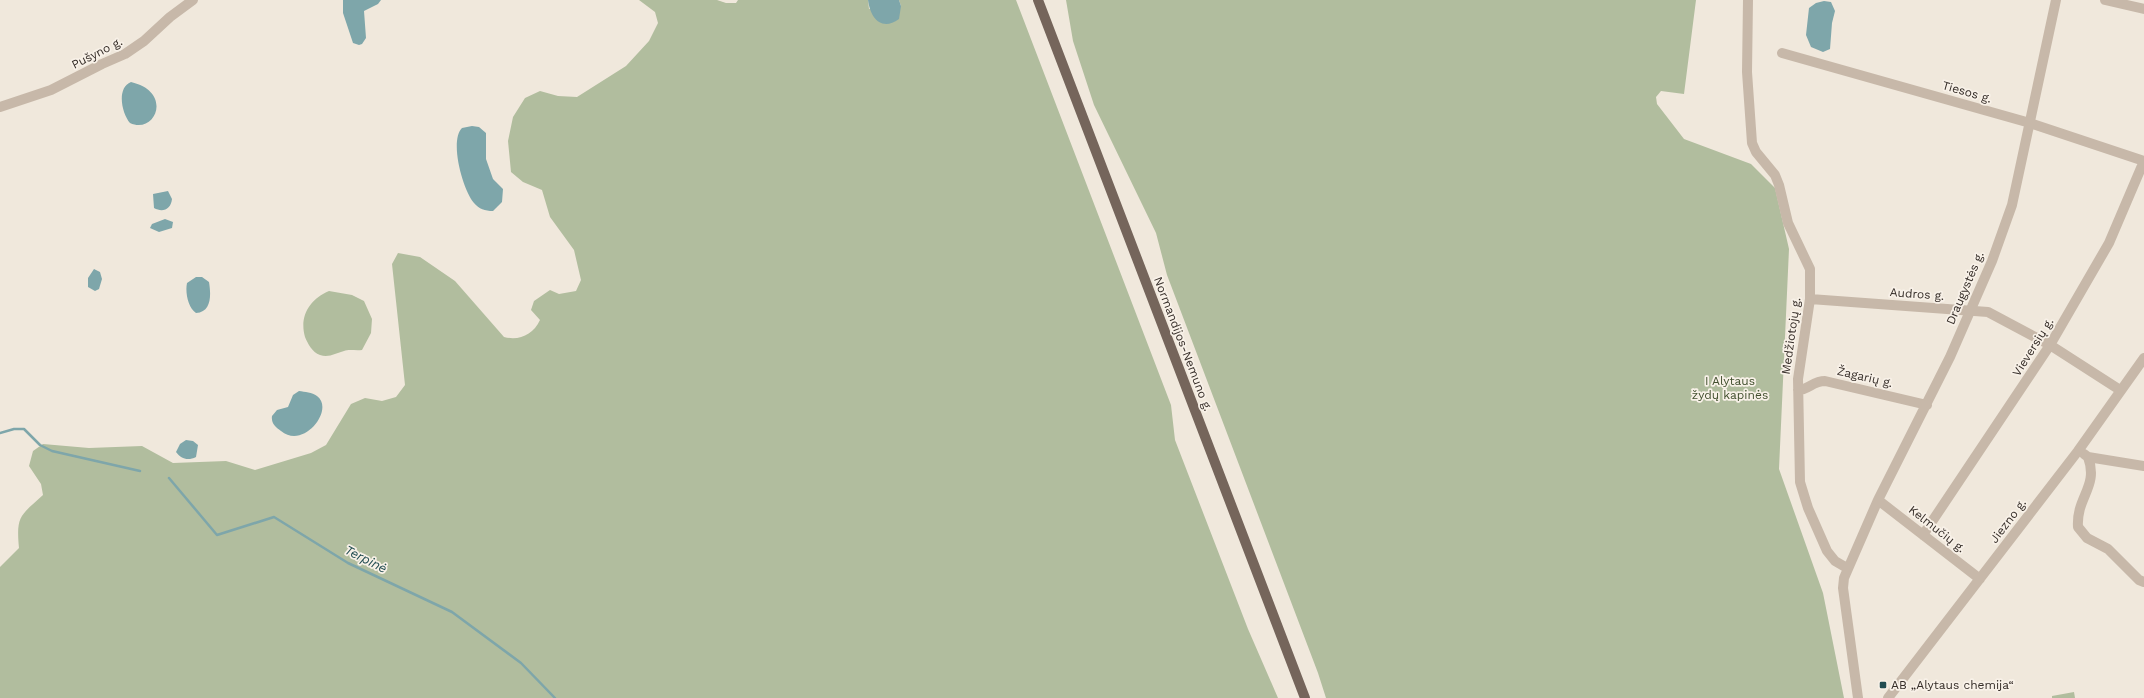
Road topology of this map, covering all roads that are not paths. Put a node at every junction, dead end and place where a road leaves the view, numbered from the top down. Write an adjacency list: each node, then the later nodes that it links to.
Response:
1 (192, 0): 8 (street, Pušyno g.)
2 (1038, 0): 26 (main road, Normandijos-Nemuno g.)
3 (1748, 0): 11 (street, Medžiotojų g.)
4 (2056, 0): 9 (street, Draugystės g.)
5 (2104, 0): 6 (street)
6 (2144, 10)
7 (1782, 53): 9 (street, Tiesos g.)
8 (0, 107)
9 (2030, 123): 10 (street, Tiesos g.); 12 (street, Draugystės g.)
10 (2144, 161): 13 (street, Vieversių g.)
11 (1810, 299): 12 (street, Audros g.); 15 (street, Medžiotojų g.)
12 (1970, 310): 13 (street, Audros g.); 17 (street, Draugystės g.)
13 (2050, 345): 16 (street, Audros g.); 22 (street, Vieversių g.)
14 (2144, 358): 16 (street, Jiezno g.)
15 (1798, 390): 17 (street, Žagarių g.); 23 (street, Medžiotojų g.)
16 (2120, 390): 18 (street, Jiezno g.)
17 (1927, 405): 21 (street, Draugystės g.)
18 (2078, 451): 19 (street); 24 (street, Jiezno g.)
19 (2088, 457): 20 (street); 25 (street)
20 (2144, 466)
21 (1878, 500): 22 (street, Kelmučių g.); 23 (street, Draugystės g.)
22 (1923, 535): 24 (street, Kelmučių g.)
23 (1847, 568): 27 (street)
24 (1980, 579): 28 (street, Jiezno g.)
25 (2144, 582)
26 (1305, 698)
27 (1858, 698)
28 (1888, 698)

